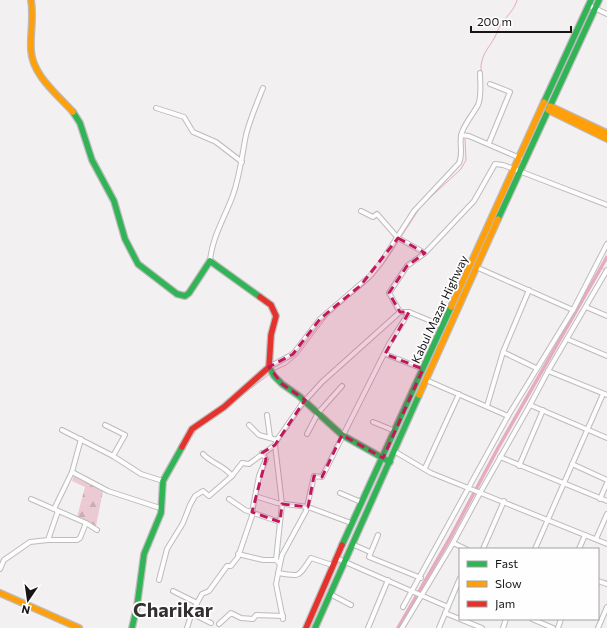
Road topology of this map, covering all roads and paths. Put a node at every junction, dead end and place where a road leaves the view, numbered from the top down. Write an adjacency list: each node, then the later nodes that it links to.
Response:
1 (31, 0): 25 (main road)
2 (599, 0): 4 (main road, Kabul Mazar Highway)
3 (589, 3): 4 (street); 15 (main road, Kabul Mazar Highway)
4 (595, 8): 5 (street); 10 (main road, Kabul Mazar Highway)
5 (607, 14)
6 (480, 73): 12 (street)
7 (490, 84): 14 (street)
8 (263, 88): 17 (street)
9 (156, 108): 17 (street)
10 (549, 108): 11 (main road); 13 (main road); 16 (main road, Kabul Mazar Highway)
11 (607, 133)
12 (461, 135): 14 (street); 22 (street)
13 (607, 139)
14 (488, 143): 15 (street)
15 (520, 157): 16 (street); 18 (main road, Kabul Mazar Highway)
16 (526, 160): 19 (main road, Kabul Mazar Highway)
17 (242, 162): 25 (street)
18 (514, 169): 19 (street); 24 (street); 34 (main road, Kabul Mazar Highway)
19 (521, 172): 20 (street); 26 (main road, Kabul Mazar Highway)
20 (607, 205)
21 (361, 211): 22 (street)
22 (399, 239): 24 (street); 41 (street)
23 (607, 244): 30 (street)
24 (425, 253): 31 (street)
25 (210, 261): 41 (main road)
26 (476, 266): 28 (street); 43 (main road, Kabul Mazar Highway)
27 (606, 271): 29 (street)
28 (529, 290): 30 (street); 36 (street)
29 (586, 307): 33 (street); 35 (street)
30 (573, 310): 39 (street)
31 (400, 312): 32 (street); 47 (street)
32 (409, 312): 34 (street); 37 (street)
33 (607, 316)
34 (443, 326): 40 (main road, Kabul Mazar Highway)
35 (567, 339): 38 (street); 42 (street)
36 (503, 352): 39 (street); 49 (street)
37 (385, 354): 40 (street); 61 (street)
38 (607, 356)
39 (536, 368): 53 (street)
40 (423, 369): 59 (main road, Kabul Mazar Highway)
41 (272, 371): 47 (main road); 80 (main road)
42 (548, 371): 46 (street); 48 (street)
43 (426, 380): 45 (street); 67 (main road, Kabul Mazar Highway)
44 (342, 386): 51 (street)
45 (459, 394): 49 (street); 76 (street)
46 (605, 394): 58 (street)
47 (304, 401): 51 (main road); 65 (street)
48 (530, 405): 50 (street); 72 (street)
49 (487, 406): 53 (street)
50 (543, 410): 58 (street); 75 (street)
51 (318, 413): 60 (street); 61 (main road)
52 (267, 415): 62 (street)
53 (508, 416): 82 (street)
54 (373, 422): 59 (street)
55 (105, 425): 70 (street)
56 (249, 426): 62 (street)
57 (62, 430): 64 (street)
58 (587, 430): 63 (street); 74 (street)
59 (395, 431): 71 (main road, Kabul Mazar Highway)
60 (307, 434)
61 (342, 435): 71 (main road); 92 (street)
62 (270, 437): 65 (street)
63 (607, 438)
64 (82, 439): 70 (street); 77 (street)
65 (277, 440): 66 (street)
66 (275, 445): 68 (street); 91 (street)
67 (394, 451): 73 (main road, Kabul Mazar Highway); 76 (street)
68 (262, 453): 78 (street); 84 (street)
69 (203, 454): 78 (street)
70 (113, 456): 80 (street)
71 (383, 458): 73 (main road); 90 (main road, Kabul Mazar Highway)
72 (500, 458): 75 (street); 82 (street)
73 (390, 462): 106 (main road, Kabul Mazar Highway)
74 (572, 464): 79 (street); 81 (street)
75 (519, 466): 81 (street)
76 (425, 468): 82 (street)
77 (72, 472): 93 (street); 94 (street)
78 (232, 476): 124 (street)
79 (607, 481): 85 (street)
80 (163, 482): 93 (main road)
81 (563, 483): 85 (street); 97 (street)
82 (475, 490): 88 (street); 107 (street); 123 (street)
83 (340, 493): 90 (street)
84 (255, 496): 91 (street); 95 (street)
85 (600, 498): 89 (street)
86 (31, 499): 94 (street)
87 (229, 499): 95 (street)
88 (504, 500): 97 (street); 110 (street)
89 (607, 501)
90 (361, 502): 100 (main road, Kabul Mazar Highway)
91 (282, 504): 92 (street); 98 (street)
92 (308, 507): 100 (street); 119 (street)
93 (160, 508): 145 (main road)
94 (56, 510): 99 (street); 105 (street)
95 (252, 513): 98 (street); 114 (street)
96 (607, 514): 104 (street)
97 (548, 519): 103 (street); 111 (street)
98 (280, 522): 117 (street)
99 (86, 523): 101 (street); 105 (street)
100 (351, 523): 115 (main road, Kabul Mazar Highway)
101 (97, 530)
102 (378, 534): 113 (street)
103 (585, 535): 104 (street); 112 (street)
104 (596, 539): 108 (street)
105 (48, 540): 116 (street)
106 (351, 544): 113 (street); 118 (main road, Kabul Mazar Highway)
107 (453, 544): 109 (street); 130 (street)
108 (607, 544)
109 (463, 548)
110 (483, 548)
111 (536, 548)
112 (579, 548)
113 (370, 552): 123 (street)
114 (238, 554): 117 (street); 131 (street)
115 (336, 558): 118 (street); 120 (main road, Kabul Mazar Highway)
116 (2, 560): 121 (street)
117 (276, 560): 119 (street)
118 (343, 561): 125 (street); 129 (main road, Kabul Mazar Highway)
119 (280, 564): 122 (street)
120 (332, 565): 122 (street); 147 (main road, Kabul Mazar Highway)
121 (0, 569)
122 (278, 573): 142 (street)
123 (420, 578): 130 (street)
124 (159, 580)
125 (388, 580): 130 (street); 149 (street)
126 (458, 589): 134 (street)
127 (173, 591): 131 (street)
128 (0, 594): 144 (main road)
129 (329, 594): 132 (street); 148 (main road, Kabul Mazar Highway)
130 (417, 594): 133 (street); 134 (street); 150 (street)
131 (197, 603): 136 (street)
132 (351, 605)
133 (403, 607)
134 (448, 607): 137 (street)
135 (607, 607): 154 (street)
136 (192, 612): 141 (street); 146 (street)
137 (445, 614): 138 (street); 151 (street)
138 (459, 618)
139 (534, 620): 143 (street)
140 (467, 621): 152 (street)
141 (211, 623)
142 (219, 624)
143 (545, 626): 153 (street)
144 (79, 628)
145 (132, 628)
146 (187, 628)
147 (306, 628)
148 (315, 628)
149 (368, 628)
150 (402, 628)
151 (439, 628)
152 (482, 628)
153 (553, 628)
154 (598, 628)

